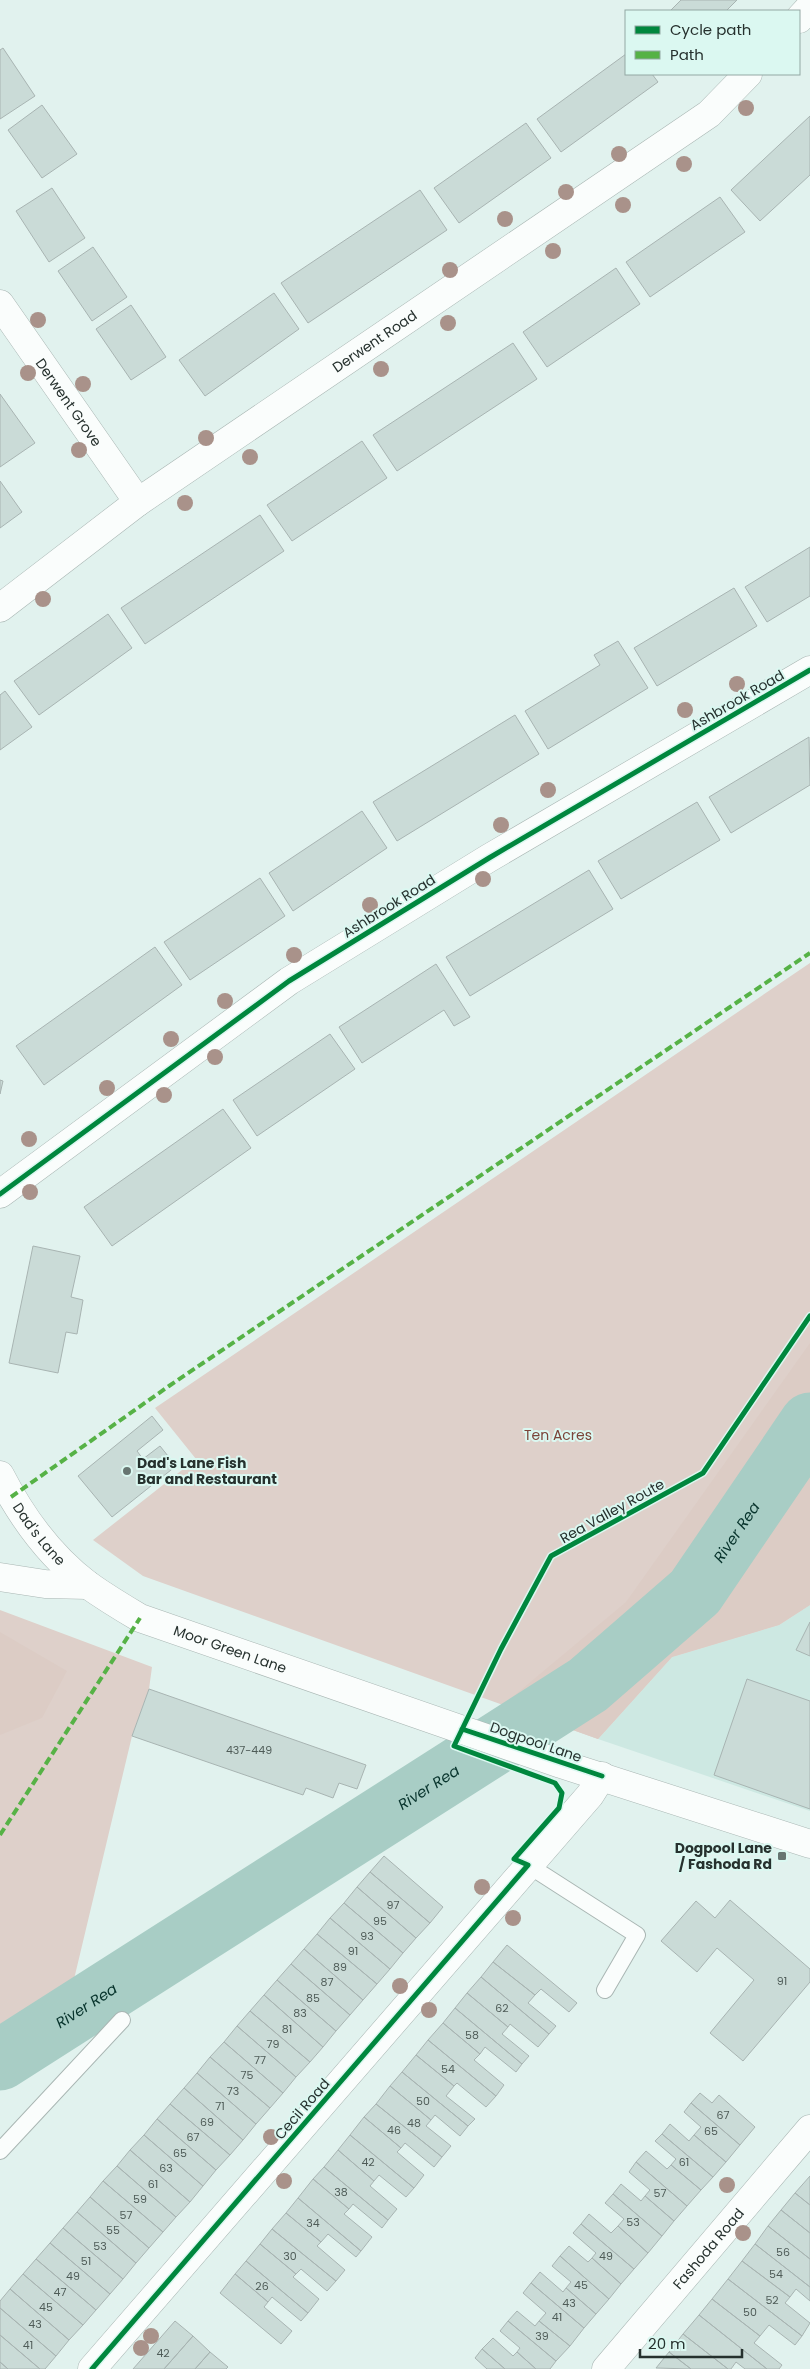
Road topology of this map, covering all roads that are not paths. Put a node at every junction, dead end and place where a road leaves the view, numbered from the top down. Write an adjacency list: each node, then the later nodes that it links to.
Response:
1 (810, 7): 2 (street)
2 (800, 18)
3 (747, 75): 5 (street, Derwent Road)
4 (0, 304): 5 (street, Derwent Grove)
5 (138, 502): 6 (street, Derwent Road)
6 (0, 608)
7 (810, 670): 8 (street, Ashbrook Road)
8 (0, 1194)
9 (0, 1475): 11 (street, Dad's Lane)
10 (0, 1577): 11 (street)
11 (88, 1585): 12 (street, Moor Green Lane)
12 (462, 1729): 13 (street, Dogpool Lane)
13 (602, 1776): 14 (street, Dogpool Lane); 15 (street, Cecil Road)
14 (810, 1844)
15 (528, 1865): 16 (lane); 20 (street, Cecil Road)
16 (605, 1990)
17 (122, 2020): 19 (lane)
18 (810, 2129): 21 (street, Fashoda Road)
19 (0, 2151)
20 (92, 2369)
21 (606, 2369)

